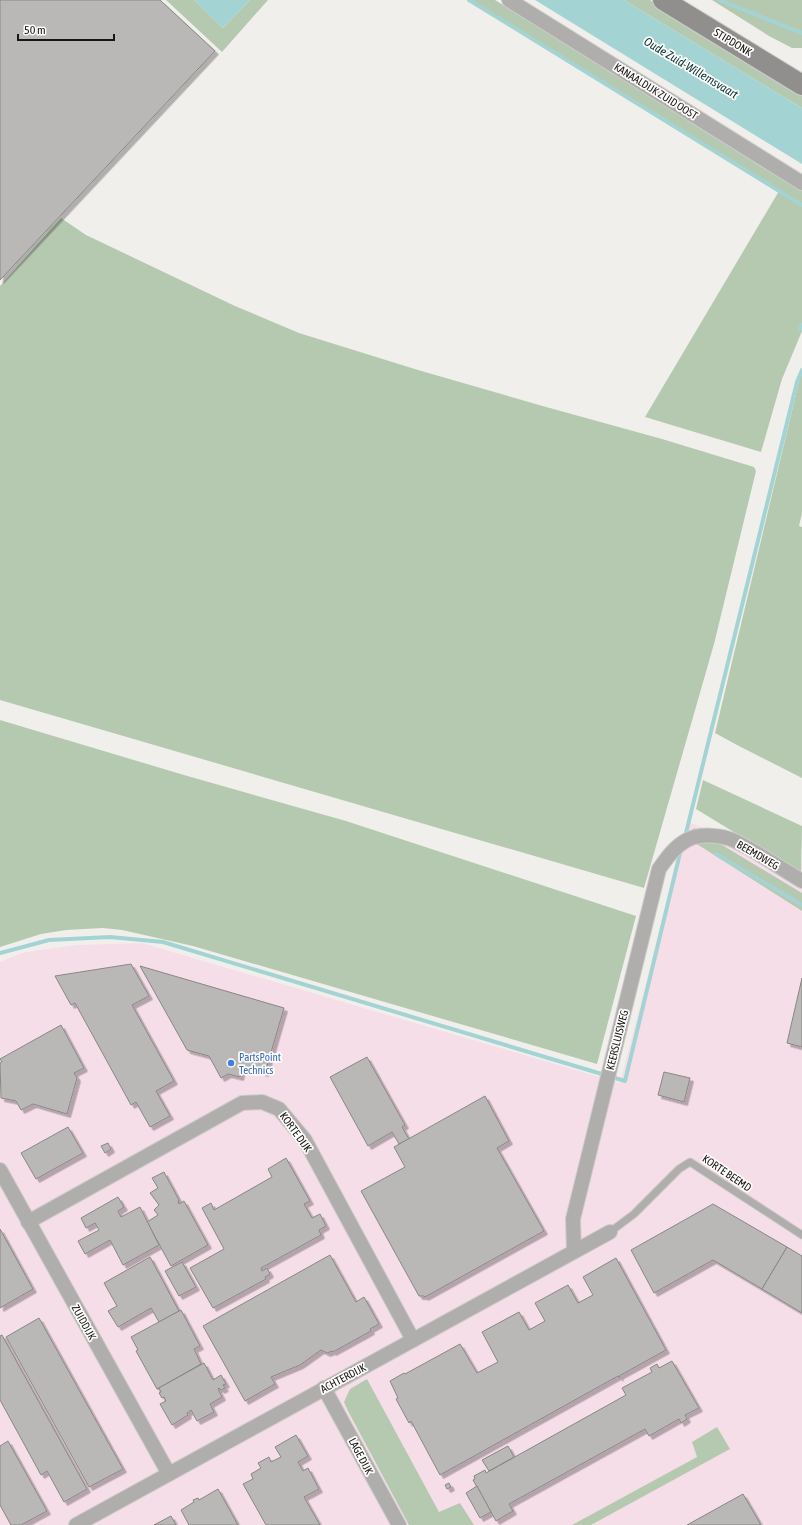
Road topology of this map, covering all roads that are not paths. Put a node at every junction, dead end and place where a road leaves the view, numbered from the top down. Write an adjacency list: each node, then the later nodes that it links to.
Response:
1 (509, 0): 4 (street, KANAALDIJK ZUID OOST)
2 (663, 0): 3 (main road, STIPDONK)
3 (802, 85)
4 (802, 182)
5 (687, 840): 6 (street, BEEMDWEG); 11 (street, KEERSLUISWEG)
6 (802, 881)
7 (0, 1170): 8 (street, ZUIDDIJK)
8 (28, 1222): 12 (street, KORTE DIJK); 14 (street, ZUIDDIJK)
9 (610, 1232): 10 (lane, KORTE BEEMD); 11 (street, ACHTERDIJK)
10 (802, 1235)
11 (574, 1251): 12 (street, ACHTERDIJK)
12 (413, 1340): 13 (street, ACHTERDIJK)
13 (324, 1388): 14 (street, ACHTERDIJK); 16 (street, LAGE DIJK)
14 (169, 1474): 15 (street, ACHTERDIJK)
15 (76, 1525)
16 (398, 1525)

